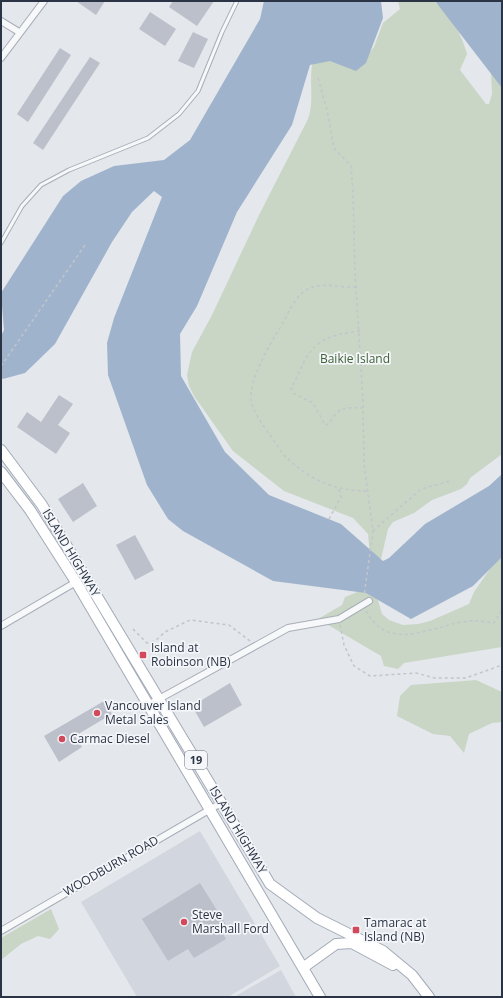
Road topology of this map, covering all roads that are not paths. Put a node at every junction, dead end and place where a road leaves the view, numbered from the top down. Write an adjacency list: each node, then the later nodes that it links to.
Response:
1 (44, 1): 4 (street)
2 (237, 1): 6 (lane)
3 (1, 21): 4 (street)
4 (19, 32): 5 (street)
5 (1, 58)
6 (1, 243)
7 (1, 450): 12 (main road, ISLAND HIGHWAY / 19)
8 (1, 472): 9 (main road, ISLAND HIGHWAY / 19)
9 (76, 582): 11 (street); 13 (main road, ISLAND HIGHWAY / 19)
10 (369, 601): 12 (street)
11 (1, 626)
12 (160, 699): 13 (street); 14 (main road, ISLAND HIGHWAY / 19)
13 (148, 705): 15 (main road, ISLAND HIGHWAY / 19)
14 (221, 803): 15 (street, WOODBURN ROAD); 18 (main road, ISLAND HIGHWAY / 19)
15 (209, 809): 16 (street, WOODBURN ROAD); 17 (main road, ISLAND HIGHWAY / 19)
16 (1, 931)
17 (304, 967): 18 (main road); 19 (main road, ISLAND HIGHWAY / 19)
18 (412, 975): 20 (main road, 19)
19 (320, 997)
20 (429, 997)

